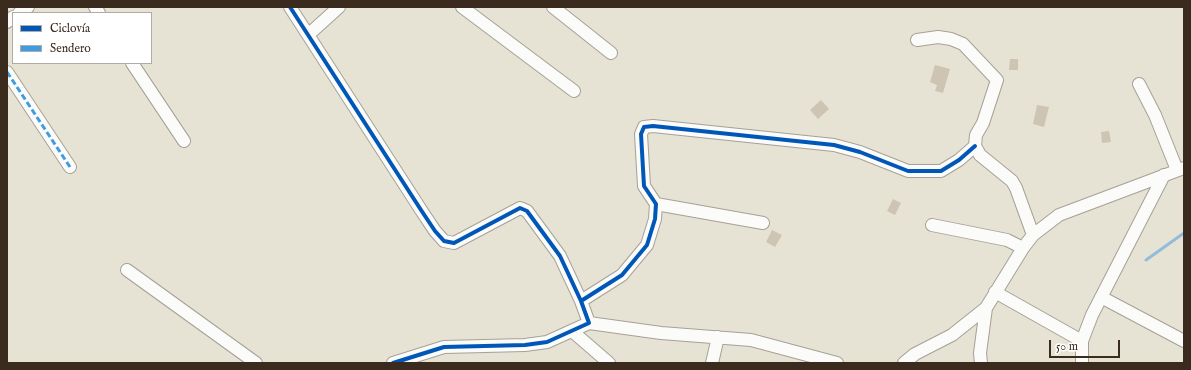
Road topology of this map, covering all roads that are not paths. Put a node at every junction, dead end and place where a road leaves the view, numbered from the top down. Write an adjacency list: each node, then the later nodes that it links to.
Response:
1 (290, 7): 5 (street)
2 (339, 7): 5 (street)
3 (462, 7): 11 (street)
4 (553, 7): 7 (street)
5 (308, 36): 25 (street)
6 (917, 40): 13 (street)
7 (611, 53)
8 (133, 64): 12 (street)
9 (7, 72): 14 (street)
10 (1139, 84): 15 (street)
11 (574, 91)
12 (184, 141)
13 (976, 146): 17 (street); 20 (street)
14 (70, 167)
15 (1181, 169): 16 (street)
16 (1164, 176): 20 (street); 24 (street)
17 (656, 204): 18 (street); 25 (street)
18 (763, 222)
19 (932, 225): 21 (street)
20 (1033, 235): 21 (street)
21 (1023, 248): 23 (street)
22 (127, 270): 32 (street)
23 (995, 292): 26 (street); 31 (street)
24 (1101, 297): 30 (street); 31 (street)
25 (581, 301): 27 (street)
26 (986, 308): 37 (street); 38 (street)
27 (589, 324): 28 (street); 29 (street)
28 (572, 331): 33 (street); 34 (street)
29 (718, 338): 35 (street); 36 (street)
30 (1184, 340)
31 (1082, 341): 39 (street)
32 (256, 363)
33 (393, 363)
34 (609, 363)
35 (712, 363)
36 (837, 363)
37 (904, 363)
38 (981, 363)
39 (1082, 363)

